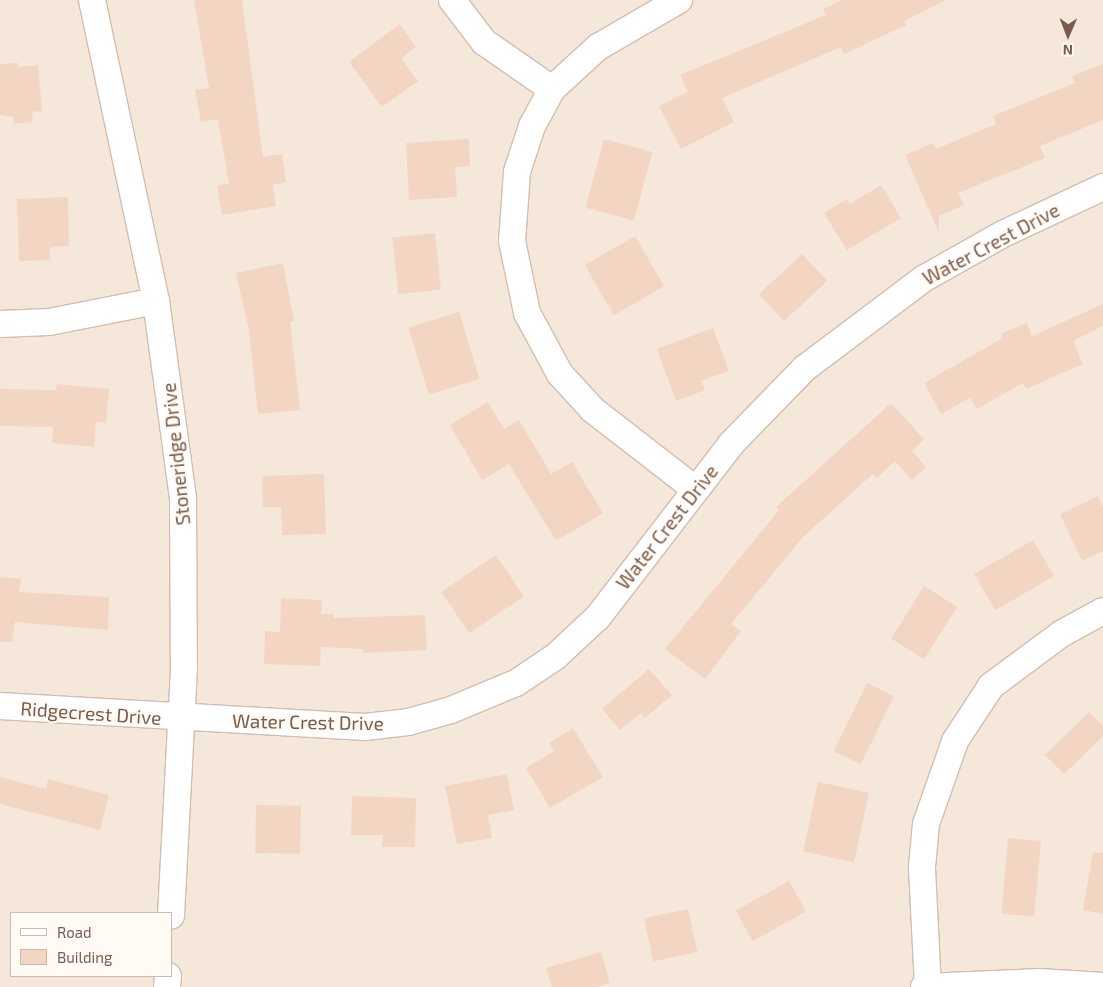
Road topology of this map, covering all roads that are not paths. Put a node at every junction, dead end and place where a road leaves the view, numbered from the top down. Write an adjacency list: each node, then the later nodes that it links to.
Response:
1 (92, 0): 6 (street, Stoneridge Drive)
2 (452, 0): 4 (street)
3 (679, 0): 4 (street)
4 (552, 89): 8 (street)
5 (1103, 187): 8 (street, Water Crest Drive)
6 (156, 301): 7 (street); 11 (street, Stoneridge Drive)
7 (0, 324)
8 (695, 489): 11 (street, Water Crest Drive)
9 (1103, 611): 14 (street)
10 (0, 706): 11 (street, Ridgecrest Drive)
11 (182, 719): 12 (street, Stoneridge Drive)
12 (171, 912)
13 (1103, 986): 14 (street)
14 (926, 987)

